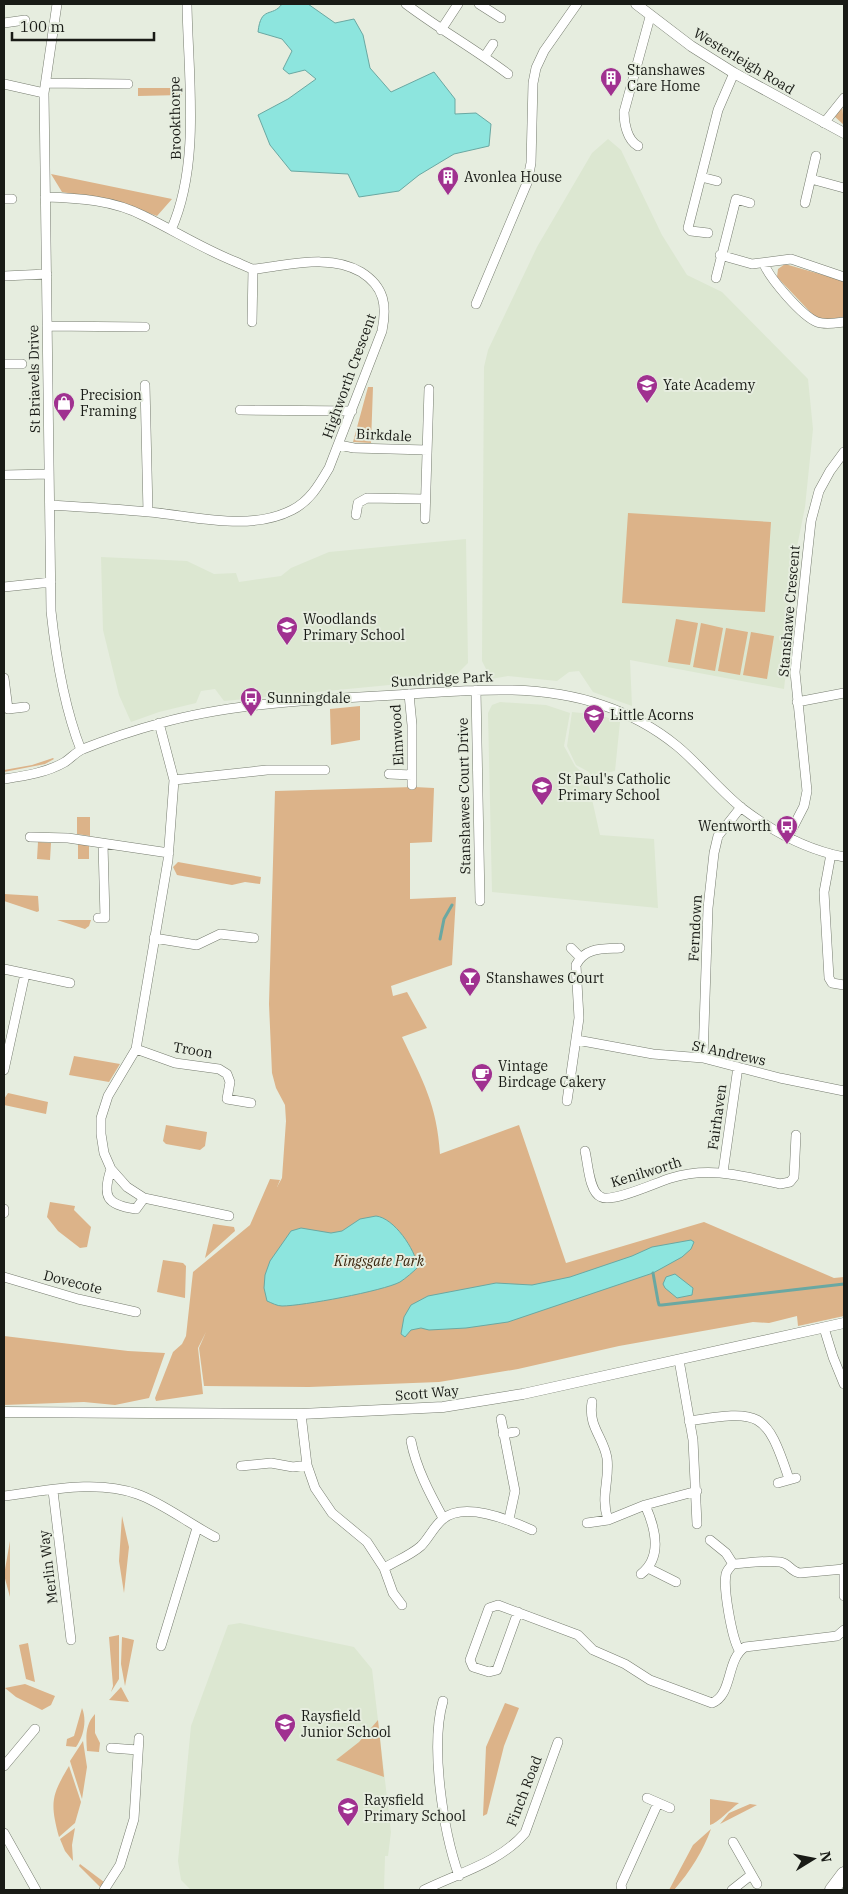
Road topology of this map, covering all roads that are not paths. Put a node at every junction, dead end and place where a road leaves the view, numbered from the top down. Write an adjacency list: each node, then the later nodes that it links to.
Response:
1 (57, 4): 16 (street, St Briavels Drive)
2 (187, 4): 32 (street, Brookthorpe)
3 (406, 4): 11 (street)
4 (458, 4): 11 (street)
5 (577, 4): 41 (street)
6 (484, 5): 8 (street)
7 (644, 9): 14 (street, Westerleigh Road); 23 (street)
8 (501, 18)
9 (25, 20): 10 (street)
10 (4, 24)
11 (441, 30): 13 (street)
12 (493, 44): 13 (street)
13 (485, 56): 15 (street)
14 (734, 72): 21 (street, Westerleigh Road); 25 (street)
15 (508, 74)
16 (46, 83): 18 (street); 19 (street, St Briavels Drive)
17 (4, 84): 19 (street)
18 (128, 84)
19 (44, 93): 29 (street, St Briavels Drive)
20 (844, 98): 21 (street)
21 (824, 123): 22 (street, Westerleigh Road)
22 (844, 133)
23 (638, 146)
24 (816, 156): 26 (street)
25 (702, 177): 27 (street); 33 (street)
26 (811, 179): 28 (street); 31 (street)
27 (717, 181)
28 (844, 188)
29 (44, 197): 32 (street, Highworth Crescent); 37 (street, St Briavels Drive)
30 (750, 203): 34 (street)
31 (805, 203)
32 (171, 230): 36 (street, Highworth Crescent)
33 (708, 233)
34 (720, 255): 35 (street); 40 (street)
35 (764, 264): 39 (street); 43 (street)
36 (253, 269): 42 (street); 51 (street, Highworth Crescent)
37 (47, 274): 38 (street); 44 (street, St Briavels Drive)
38 (4, 276)
39 (844, 277)
40 (716, 278)
41 (476, 304)
42 (252, 322)
43 (844, 322)
44 (47, 326): 45 (street); 55 (street, St Briavels Drive)
45 (145, 326)
46 (4, 364): 47 (street)
47 (22, 364)
48 (145, 385): 59 (street)
49 (430, 389): 53 (street, Birkdale)
50 (240, 410): 51 (street)
51 (352, 411): 52 (street, Highworth Crescent)
52 (339, 445): 53 (street, Birkdale); 59 (street, Highworth Crescent)
53 (427, 450): 57 (street, Birkdale)
54 (844, 452): 68 (street, Stanshawe Crescent)
55 (49, 474): 56 (street); 58 (street, St Briavels Drive)
56 (4, 475)
57 (425, 499): 60 (street); 61 (street, Birkdale)
58 (50, 505): 59 (street, Highworth Crescent); 62 (street, St Briavels Drive)
59 (148, 512)
60 (356, 515)
61 (425, 519)
62 (51, 582): 63 (street); 72 (street, St Briavels Drive)
63 (4, 587)
64 (4, 678): 70 (street)
65 (476, 690): 67 (street, Sundridge Park); 79 (street, Sundridge Park); 86 (street, Stanshawes Court Drive)
66 (844, 693): 68 (street)
67 (409, 694): 71 (street, Sundridge Park); 75 (street, Elmwood)
68 (797, 702): 81 (street, Stanshawe Crescent)
69 (24, 706): 70 (street)
70 (6, 709)
71 (159, 723): 72 (street, Sundridge Park); 77 (street)
72 (81, 750): 76 (street, Sundridge Park)
73 (325, 770): 77 (street)
74 (388, 774): 75 (street, Elmwood)
75 (412, 775): 78 (street, Elmwood)
76 (4, 778)
77 (174, 780): 83 (street)
78 (412, 785)
79 (741, 807): 81 (street, Sundridge Park); 99 (street, Ferndown)
80 (30, 837): 82 (street)
81 (788, 837): 84 (street, Sundridge Park)
82 (103, 844): 83 (street); 87 (street)
83 (169, 853): 88 (street)
84 (832, 854): 85 (street, Sundridge Park); 96 (street)
85 (844, 857)
86 (480, 901)
87 (98, 918)
88 (154, 938): 89 (street); 98 (street)
89 (254, 938)
90 (571, 948): 92 (street)
91 (620, 948): 92 (street)
92 (580, 957): 97 (street)
93 (4, 969): 94 (street)
94 (25, 974): 95 (street); 101 (street)
95 (70, 983)
96 (844, 985)
97 (577, 1040): 99 (street, St Andrews); 103 (street)
98 (136, 1049): 104 (street, Troon); 107 (street)
99 (703, 1058): 100 (street, St Andrews)
100 (738, 1067): 102 (street, St Andrews); 108 (street, Fairhaven)
101 (4, 1070)
102 (844, 1090)
103 (567, 1101)
104 (251, 1103)
105 (796, 1135): 108 (street, Kenilworth)
106 (585, 1151): 108 (street, Kenilworth)
107 (111, 1169): 109 (street); 109 (street)
108 (723, 1172)
109 (144, 1198): 110 (street)
110 (229, 1216)
111 (4, 1277): 112 (street, Dovecote)
112 (136, 1312)
113 (844, 1323): 114 (street, Scott Way)
114 (824, 1328): 115 (street, Scott Way); 116 (street)
115 (679, 1360): 119 (street, Scott Way); 121 (street)
116 (844, 1384)
117 (592, 1402): 134 (street)
118 (4, 1412): 119 (street, Scott Way)
119 (301, 1414): 125 (street)
120 (501, 1419): 123 (street)
121 (689, 1421): 127 (street); 129 (street)
122 (515, 1432): 123 (street)
123 (503, 1434): 133 (street)
124 (411, 1441): 132 (street)
125 (307, 1465): 126 (street); 142 (street)
126 (241, 1466)
127 (778, 1483)
128 (53, 1491): 130 (street); 137 (street); 151 (street, Merlin Way)
129 (696, 1491): 131 (street); 136 (street)
130 (4, 1496)
131 (645, 1505): 134 (street); 143 (street)
132 (443, 1518): 133 (street); 142 (street)
133 (509, 1519): 138 (street)
134 (608, 1520): 135 (street)
135 (587, 1523)
136 (697, 1524)
137 (197, 1528): 139 (street); 152 (street)
138 (532, 1530)
139 (215, 1537)
140 (710, 1540): 141 (street)
141 (733, 1564): 144 (street); 153 (street)
142 (384, 1568): 148 (street)
143 (648, 1568): 145 (street); 146 (street)
144 (844, 1568): 147 (street)
145 (641, 1574)
146 (676, 1582)
147 (844, 1596)
148 (402, 1605)
149 (518, 1612): 149 (street); 153 (street)
150 (844, 1630): 153 (street)
151 (71, 1640)
152 (160, 1646)
153 (739, 1650)
154 (443, 1701): 168 (street)
155 (35, 1729): 160 (street)
156 (139, 1738): 159 (street)
157 (558, 1742): 168 (street, Finch Road)
158 (111, 1748): 159 (street)
159 (138, 1750): 171 (street)
160 (4, 1766)
161 (647, 1798): 162 (street)
162 (658, 1803): 163 (street); 173 (street)
163 (670, 1808)
164 (4, 1833): 170 (street)
165 (733, 1842): 167 (street)
166 (844, 1874): 175 (main road)
167 (752, 1875): 169 (street); 174 (street)
168 (459, 1876): 172 (street, Finch Road)
169 (757, 1884)
170 (36, 1890)
171 (104, 1890)
172 (424, 1890)
173 (622, 1890)
174 (732, 1890)
175 (832, 1890)

